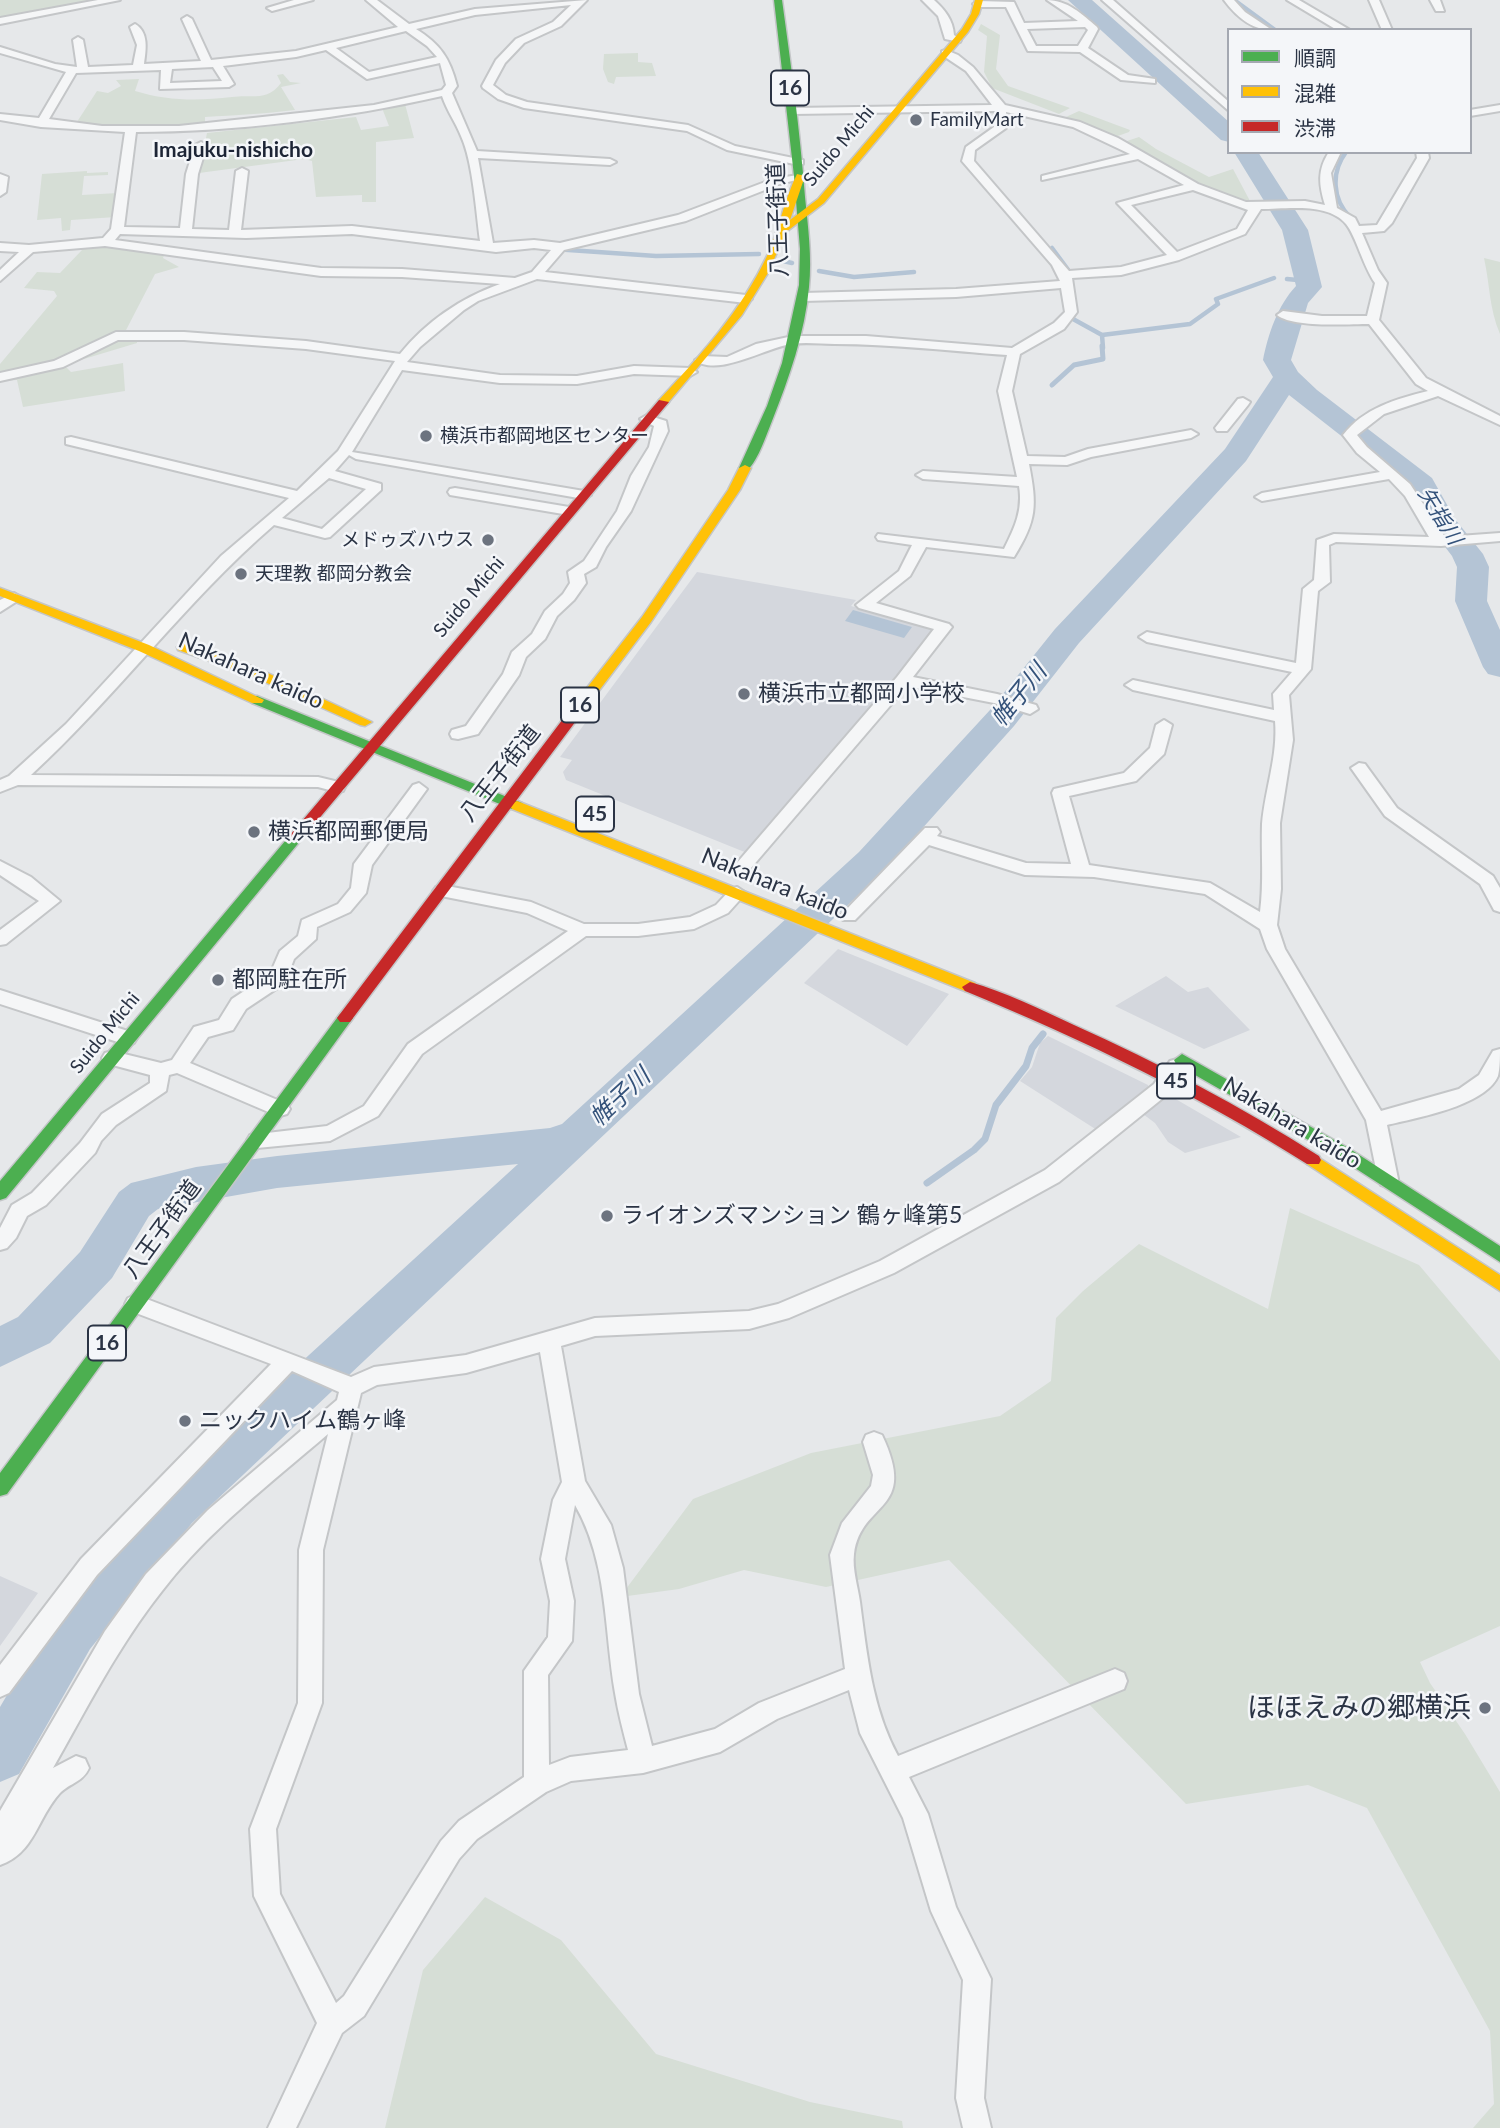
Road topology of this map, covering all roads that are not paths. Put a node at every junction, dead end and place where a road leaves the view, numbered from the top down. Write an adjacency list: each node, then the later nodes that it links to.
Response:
1 (114, 0): 17 (street)
2 (308, 0): 14 (street)
3 (372, 0): 21 (street)
4 (465, 0): 15 (street)
5 (778, 0): 40 (main road, 八王子街道 / 16)
6 (1052, 0): 18 (street)
7 (1107, 0): 37 (street)
8 (1229, 0): 22 (street)
9 (1292, 0): 23 (street)
10 (1374, 0): 24 (street)
11 (582, 1): 15 (street); 36 (street)
12 (929, 1): 26 (street)
13 (978, 6): 19 (street); 26 (main road, Suido Michi)
14 (272, 8)
15 (475, 12): 21 (street)
16 (187, 19): 31 (street)
17 (0, 21)
18 (1087, 24): 19 (street); 28 (street)
19 (1022, 26): 28 (street)
20 (135, 27): 33 (street)
21 (406, 28): 27 (street); 30 (street)
22 (1264, 28)
23 (1341, 28)
24 (1386, 28)
25 (78, 40): 34 (street)
26 (956, 41): 38 (street); 41 (main road, Suido Michi)
27 (326, 45): 30 (street); 31 (street)
28 (1082, 49): 35 (street)
29 (0, 50): 34 (street)
30 (443, 59): 36 (street)
31 (211, 63): 32 (street); 32 (street)
32 (167, 66): 33 (street)
33 (138, 68): 34 (street)
34 (77, 70): 44 (street)
35 (1151, 81)
36 (465, 87): 45 (street); 49 (street); 54 (street)
37 (1227, 106)
38 (1001, 108): 41 (street); 47 (street); 76 (street)
39 (1500, 108): 42 (street)
40 (793, 111): 41 (street); 54 (main road, 八王子街道 / 16)
41 (895, 111): 62 (main road, Suido Michi)
42 (1472, 113)
43 (0, 117): 44 (street)
44 (41, 124): 45 (street)
45 (131, 130): 63 (street)
46 (1128, 136): 47 (street)
47 (1114, 140): 52 (street)
48 (201, 145): 66 (street)
49 (472, 154): 53 (street); 69 (street)
50 (1333, 154): 61 (street)
51 (1422, 154): 64 (street)
52 (1140, 155): 57 (street); 58 (street)
53 (610, 162)
54 (799, 169): 62 (main road, 八王子街道 / 16); 65 (main road); 71 (street)
55 (242, 172): 67 (street)
56 (2, 177): 59 (street)
57 (1046, 178)
58 (1194, 186): 60 (street); 73 (street)
59 (0, 192)
60 (1259, 207): 61 (street); 73 (street)
61 (1332, 211): 64 (street)
62 (803, 214): 65 (main road, Suido Michi); 78 (main road, 八王子街道 / 16)
63 (117, 230): 66 (street); 68 (street)
64 (1354, 230): 81 (street)
65 (781, 231): 79 (main road, Suido Michi)
66 (186, 233): 67 (street)
67 (235, 234): 69 (street)
68 (105, 242): 72 (street); 77 (street)
69 (487, 245): 71 (street)
70 (0, 247): 72 (street)
71 (560, 247): 74 (street)
72 (29, 249): 75 (street)
73 (1175, 257): 76 (street)
74 (536, 275): 77 (street); 79 (street)
75 (0, 277)
76 (1065, 280): 78 (street); 83 (street)
77 (516, 281): 85 (street)
78 (803, 297): 82 (main road, 八王子街道 / 16)
79 (746, 299): 84 (main road, Suido Michi)
80 (1283, 315): 81 (street)
81 (1373, 320): 88 (street)
82 (793, 340): 83 (street); 84 (street); 128 (main road, 八王子街道 / 16)
83 (1014, 352): 96 (street)
84 (702, 360): 86 (main road, Suido Michi)
85 (401, 361): 86 (street); 87 (street); 97 (street)
86 (690, 372): 90 (main road, Suido Michi)
87 (0, 377)
88 (1439, 392): 91 (street); 99 (street)
89 (1243, 402): 92 (street)
90 (647, 419): 102 (main road, Suido Michi); 122 (street)
91 (1500, 421)
92 (1222, 428)
93 (1191, 434): 96 (street)
94 (71, 441): 103 (street)
95 (356, 455): 102 (street)
96 (1021, 460): 100 (street)
97 (326, 473): 103 (street); 106 (street)
98 (923, 475): 100 (street)
99 (1389, 475): 104 (street); 110 (street)
100 (1024, 482): 109 (street)
101 (455, 492): 105 (street)
102 (584, 495): 105 (main road, Suido Michi)
103 (300, 496): 106 (street)
104 (1262, 497)
105 (569, 512): 121 (main road, Suido Michi)
106 (272, 520): 114 (street)
107 (883, 537): 109 (street)
108 (1500, 537): 110 (street)
109 (921, 542): 116 (street)
110 (1441, 542): 115 (street)
111 (0, 576): 114 (main road, Nakahara kaido / 45)
112 (5, 599): 114 (main road, Nakahara kaido / 45)
113 (1147, 637): 115 (street)
114 (149, 643): 121 (main road, Nakahara kaido / 45); 123 (main road, Nakahara kaido / 45); 125 (street)
115 (1303, 669): 119 (street)
116 (903, 680): 118 (street); 130 (street)
117 (1133, 685): 119 (street)
118 (1027, 708)
119 (1282, 717): 136 (street)
120 (1164, 725): 131 (street)
121 (392, 733): 123 (main road, Suido Michi)
122 (458, 734)
123 (373, 748): 126 (main road, Suido Michi); 128 (main road, Nakahara kaido / 45)
124 (1359, 768): 134 (street)
125 (7, 784): 126 (street)
126 (337, 787): 140 (main road, Suido Michi)
127 (419, 789): 144 (street)
128 (508, 800): 132 (main road, 八王子街道 / 16); 133 (main road, Nakahara kaido / 45)
129 (0, 867): 138 (street)
130 (738, 871)
131 (1082, 872): 135 (street); 136 (street)
132 (442, 891): 137 (street); 145 (main road, 八王子街道 / 16)
133 (737, 893): 137 (street); 143 (main road, Nakahara kaido / 45)
134 (1500, 906)
135 (849, 916)
136 (1268, 925): 146 (street)
137 (582, 930): 147 (street)
138 (0, 939)
139 (0, 997): 140 (street)
140 (127, 1038): 142 (main road, Suido Michi)
141 (1500, 1056): 146 (street)
142 (112, 1058): 144 (street); 149 (main road, Suido Michi)
143 (1173, 1064): 148 (main road, Nakahara kaido / 45); 152 (main road, Nakahara kaido / 45); 154 (street)
144 (169, 1068): 145 (street); 150 (street)
145 (279, 1109): 147 (main road, 八王子街道 / 16)
146 (1376, 1120): 148 (street)
147 (253, 1145): 153 (main road, 八王子街道 / 16)
148 (1388, 1179): 151 (main road, Nakahara kaido / 45)
149 (0, 1193)
150 (0, 1242)
151 (1500, 1255)
152 (1500, 1283)
153 (136, 1304): 155 (street); 159 (main road, 八王子街道 / 16)
154 (549, 1340): 156 (street); 158 (street)
155 (298, 1364): 156 (street); 162 (street)
156 (347, 1393): 167 (street); 169 (street)
157 (874, 1442): 160 (street)
158 (574, 1483): 163 (street); 166 (street)
159 (0, 1488)
160 (858, 1675): 163 (street); 165 (street)
161 (1115, 1681): 165 (street)
162 (0, 1685)
163 (643, 1761): 166 (street)
164 (76, 1768): 168 (street)
165 (891, 1771): 171 (street)
166 (537, 1783): 169 (street)
167 (0, 1836)
168 (0, 1852)
169 (332, 2023): 170 (street)
170 (282, 2128)
171 (977, 2128)

